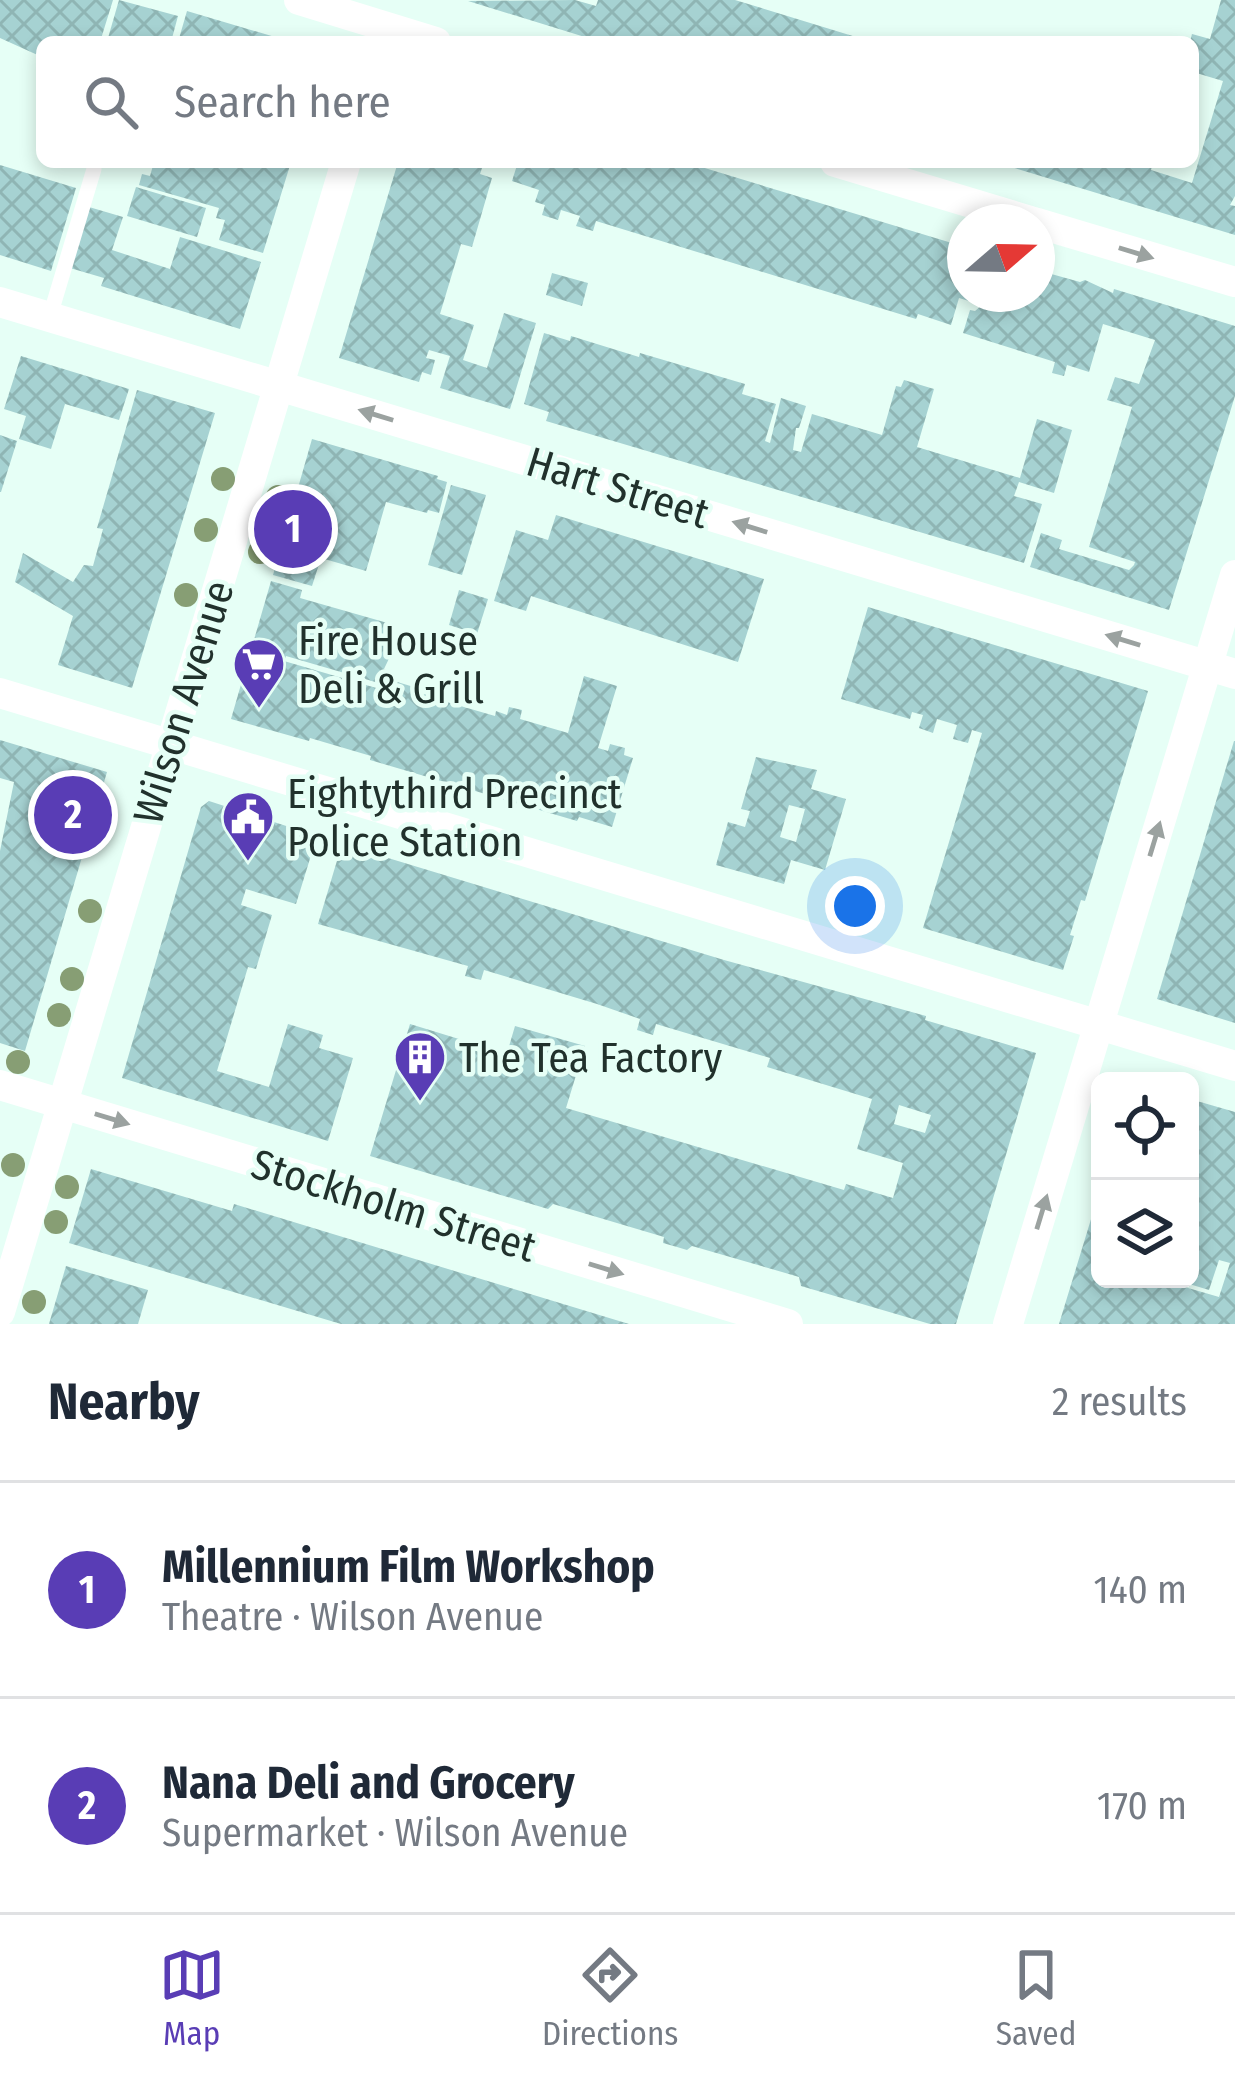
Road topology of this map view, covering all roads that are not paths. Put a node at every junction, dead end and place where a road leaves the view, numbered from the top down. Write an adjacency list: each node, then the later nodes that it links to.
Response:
1 (298, 0): 2 (street)
2 (388, 23): 3 (street)
3 (421, 36)
4 (344, 168): 12 (street, Wilson Avenue)
5 (855, 168): 7 (street)
6 (94, 169): 11 (lane)
7 (976, 204)
8 (1055, 228): 9 (street, one-way to 9)
9 (1235, 282)
10 (0, 302): 11 (street, Hart Street)
11 (50, 316): 12 (street, Hart Street)
12 (279, 385): 14 (street, Hart Street, one-way to 12); 16 (street, Wilson Avenue)
13 (1235, 575): 14 (street)
14 (1221, 669): 17 (street, one-way to 14)
15 (0, 693): 16 (street)
16 (170, 744): 17 (street); 20 (street, Wilson Avenue)
17 (1098, 1025): 18 (street); 23 (street, one-way to 17)
18 (1235, 1066)
19 (0, 1085): 20 (street, Stockholm Street)
20 (64, 1105): 21 (street, Wilson Avenue); 22 (street, Stockholm Street, one-way to 22)
21 (2, 1297)
22 (788, 1324)
23 (1008, 1324)

